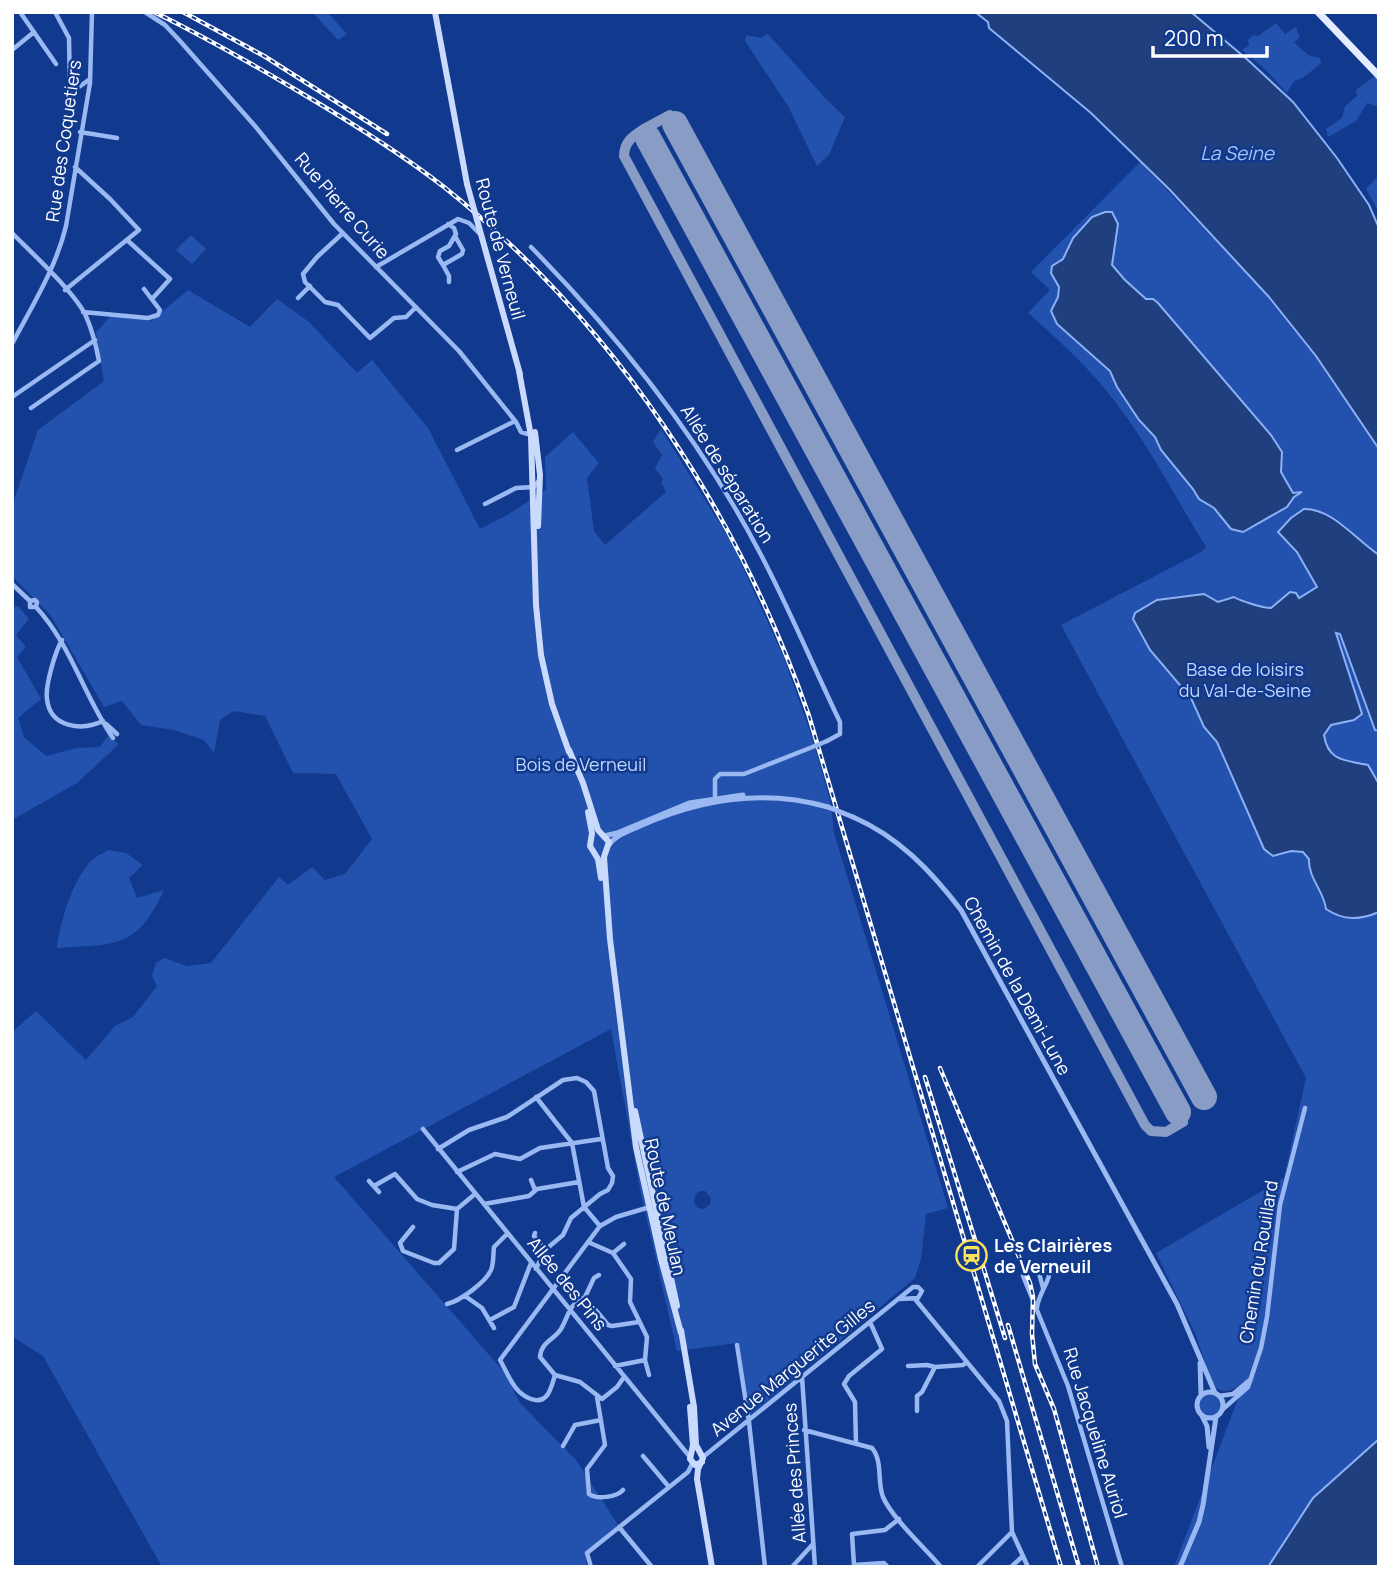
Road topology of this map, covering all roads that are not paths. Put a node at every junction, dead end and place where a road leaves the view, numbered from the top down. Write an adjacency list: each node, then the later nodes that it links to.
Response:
1 (20, 12): 7 (street)
2 (55, 12): 11 (street)
3 (92, 12): 11 (street, Rue des Coquetiers)
4 (145, 12): 17 (street, Rue Pierre Curie)
5 (436, 12): 18 (main road, Route de Verneuil, bridge)
6 (1318, 12): 10 (main road)
7 (34, 32): 8 (street); 9 (street)
8 (12, 50)
9 (56, 64)
10 (1379, 76)
11 (90, 79): 12 (street, Rue des Coquetiers)
12 (80, 132): 13 (street); 14 (street, Rue des Coquetiers)
13 (117, 138)
14 (75, 167): 20 (street); 24 (street, Rue des Coquetiers)
15 (448, 224): 18 (street); 19 (street); 23 (street)
16 (12, 233): 24 (street)
17 (343, 233): 23 (street, Rue Pierre Curie); 26 (street)
18 (480, 233): 35 (main road, Route de Verneuil)
19 (454, 236): 22 (street); 22 (street)
20 (127, 240): 28 (street); 30 (street)
21 (531, 247): 51 (street, Allée de séparation, bridge)
22 (443, 265): 25 (street)
23 (376, 267): 31 (street, Rue Pierre Curie)
24 (49, 272): 28 (street); 34 (street, Rue des Coquetiers)
25 (449, 282)
26 (310, 286): 29 (street); 31 (street)
27 (144, 289): 30 (street)
28 (65, 290): 32 (street)
29 (298, 298)
30 (152, 299): 32 (street)
31 (416, 307): 39 (street, Rue Pierre Curie)
32 (83, 312): 33 (street)
33 (95, 340): 36 (street); 37 (street)
34 (12, 344)
35 (519, 371): 38 (main road, Route de Verneuil); 40 (main road, Route de Verneuil)
36 (12, 397)
37 (31, 408)
38 (528, 415): 39 (street); 40 (main road, Route de Verneuil)
39 (516, 422): 40 (street, Rue Pierre Curie); 41 (street)
40 (533, 432): 42 (main road, Route de Verneuil); 43 (main road, Route de Verneuil)
41 (457, 450)
42 (540, 479): 43 (street); 45 (main road, Route de Verneuil)
43 (534, 487): 44 (street); 45 (main road, Route de Verneuil)
44 (485, 504)
45 (535, 534): 50 (main road, Route de Verneuil)
46 (12, 584): 47 (street)
47 (62, 640): 48 (street); 48 (street)
48 (103, 721): 49 (street)
49 (115, 736)
50 (569, 750): 52 (main road, Route de Verneuil); 53 (main road, Route de Verneuil)
51 (715, 800): 52 (street); 54 (street); 104 (street, Chemin de la Demi-Lune, bridge)
52 (603, 835): 53 (main road); 54 (main road)
53 (591, 839): 55 (main road)
54 (608, 848): 55 (main road); 56 (main road, Route de Meulan)
55 (594, 852): 56 (main road, Route de Meulan)
56 (610, 939): 74 (main road, Route de Meulan)
57 (536, 1097): 60 (street); 61 (street); 62 (street)
58 (1305, 1108): 115 (street, Chemin du Rouillard)
59 (423, 1129): 62 (street, Allée des Pins)
60 (601, 1139): 61 (street); 72 (street)
61 (572, 1143): 63 (street); 66 (street)
62 (438, 1149): 63 (street, Allée des Pins)
63 (457, 1172): 70 (street, Allée des Pins)
64 (531, 1180): 68 (street)
65 (369, 1181): 67 (street)
66 (579, 1182): 68 (street); 72 (street)
67 (374, 1186): 69 (street); 73 (street)
68 (535, 1190): 71 (street)
69 (379, 1192)
70 (475, 1194): 71 (street, Allée des Pins); 73 (street)
71 (484, 1205): 78 (street, Allée des Pins)
72 (584, 1207): 75 (street); 81 (street)
73 (457, 1209): 76 (street)
74 (653, 1209): 75 (street); 113 (main road, Route de Meulan)
75 (600, 1226): 79 (street)
76 (413, 1227)
77 (535, 1233): 81 (street)
78 (508, 1234): 83 (street, Allée des Pins); 91 (street)
79 (587, 1242): 82 (street); 88 (street)
80 (624, 1244): 82 (street)
81 (545, 1250): 84 (street)
82 (612, 1253): 100 (street)
83 (531, 1263): 84 (street, Allée des Pins); 99 (street)
84 (536, 1269): 88 (street, Allée des Pins)
85 (599, 1275): 92 (street)
86 (1023, 1276): 96 (street)
87 (1043, 1288): 96 (street)
88 (553, 1289): 97 (street, Allée des Pins); 110 (street)
89 (912, 1289): 90 (street); 93 (street); 94 (street, Avenue Marguerite Gilles)
90 (922, 1295): 93 (street, Avenue Marguerite Gilles); 98 (street)
91 (465, 1296): 95 (street); 99 (street)
92 (585, 1297): 97 (street); 100 (street)
93 (914, 1298): 94 (street, Avenue Marguerite Gilles); 98 (street)
94 (900, 1299): 101 (street, Avenue Marguerite Gilles)
95 (446, 1304)
96 (1037, 1308): 152 (street, Rue Jacqueline Auriol)
97 (568, 1309): 107 (street, Allée des Pins); 110 (street)
98 (928, 1312): 106 (street)
99 (490, 1320): 102 (street)
100 (639, 1322): 105 (street)
101 (870, 1322): 114 (street, Avenue Marguerite Gilles); 126 (street)
102 (494, 1328)
103 (737, 1345): 124 (street)
104 (1199, 1356): 116 (street, Chemin de la Demi-Lune); 117 (street, Chemin de la Demi-Lune)
105 (645, 1360): 107 (street); 111 (street)
106 (967, 1362): 109 (street); 138 (street)
107 (615, 1366): 112 (street, Allée des Pins)
108 (908, 1366): 109 (street)
109 (934, 1367): 120 (street)
110 (555, 1375): 118 (street)
111 (649, 1375)
112 (624, 1377): 118 (street); 130 (street, Allée des Pins)
113 (689, 1377): 129 (main road, Route de Meulan); 130 (main road, Route de Meulan)
114 (802, 1377): 124 (street, Avenue Marguerite Gilles); 125 (street, Allée des Princes)
115 (1251, 1378): 117 (street); 119 (street, Chemin du Rouillard)
116 (1201, 1394): 117 (street); 121 (street)
117 (1217, 1394): 119 (street)
118 (597, 1397): 123 (street)
119 (1223, 1409): 122 (street, Chemin du Rouillard)
120 (917, 1411)
121 (1201, 1416): 122 (street); 131 (street)
122 (1216, 1417): 131 (street)
123 (601, 1420): 127 (street); 135 (street)
124 (749, 1422): 129 (street, Avenue Marguerite Gilles); 144 (street)
125 (804, 1430): 126 (street); 139 (street, Allée des Princes)
126 (856, 1443): 136 (street)
127 (563, 1446)
128 (643, 1456): 134 (street)
129 (702, 1457): 130 (main road); 130 (main road); 133 (main road)
130 (692, 1460): 132 (street); 133 (main road, Route de Meulan)
131 (1210, 1461): 153 (street)
132 (688, 1472): 133 (street); 134 (street)
133 (697, 1476): 143 (main road, Route de Meulan)
134 (669, 1488): 137 (street)
135 (623, 1490)
136 (899, 1518): 147 (street); 148 (street)
137 (619, 1527): 141 (street); 142 (street)
138 (1012, 1532): 140 (street); 149 (street)
139 (813, 1544): 145 (street); 146 (street, Allée des Princes)
140 (1023, 1556): 150 (street); 151 (street)
141 (591, 1567)
142 (652, 1567)
143 (710, 1567)
144 (765, 1567)
145 (792, 1567)
146 (816, 1567)
147 (888, 1567)
148 (941, 1567)
149 (977, 1567)
150 (1012, 1567)
151 (1028, 1567)
152 (1122, 1567)
153 (1180, 1567)

